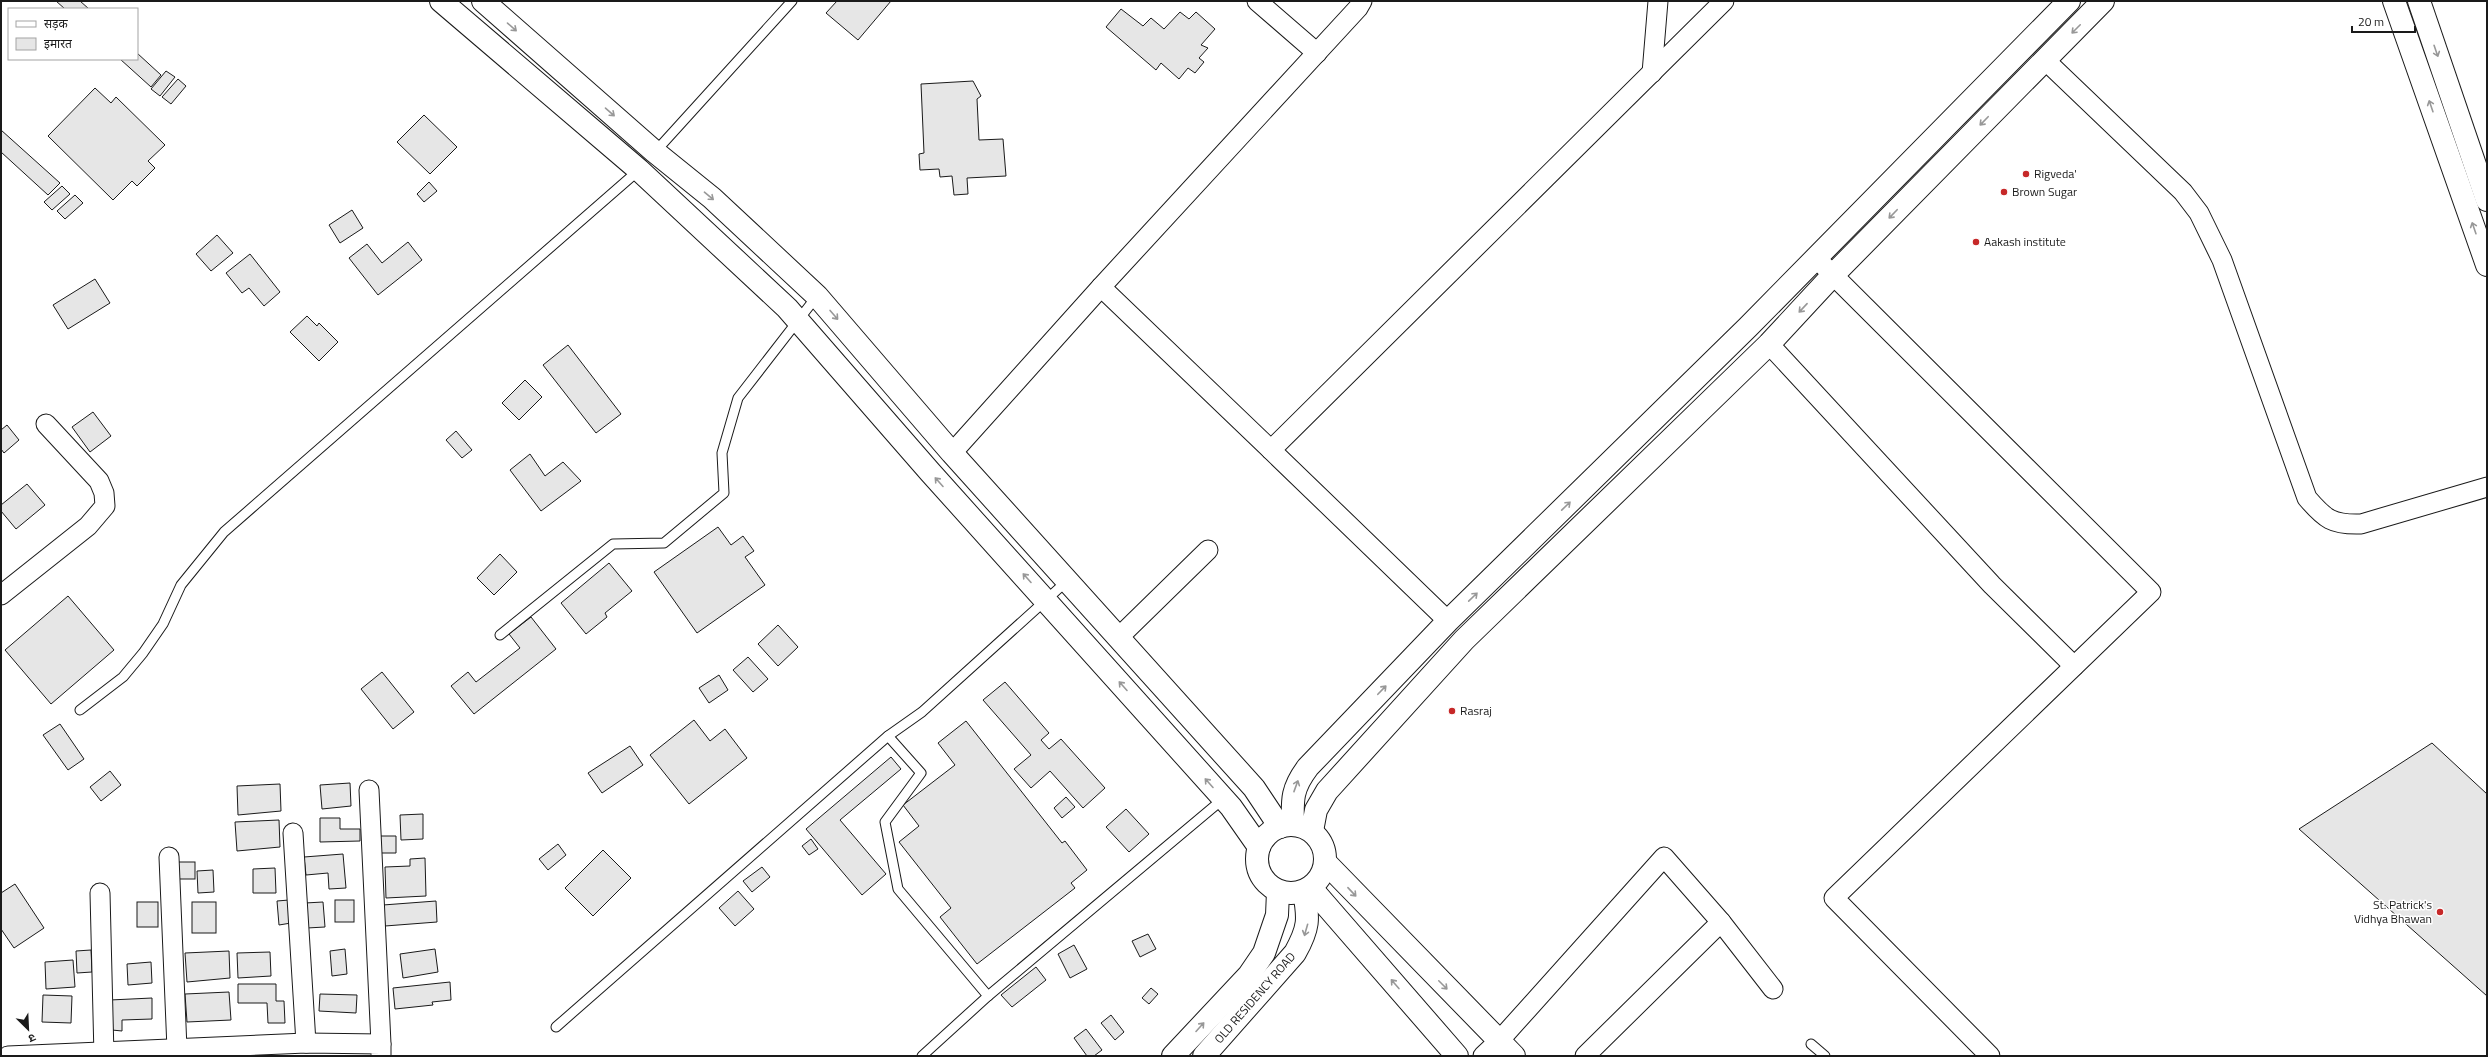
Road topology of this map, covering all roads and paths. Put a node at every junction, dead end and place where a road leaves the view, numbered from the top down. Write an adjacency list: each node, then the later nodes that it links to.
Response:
1 (441, 1): 16 (main road)
2 (483, 1): 15 (main road, one-way to 15)
3 (792, 1): 15 (lane)
4 (1258, 1): 12 (street)
5 (1362, 1): 12 (street)
6 (1658, 1): 14 (street)
7 (1724, 1): 14 (street)
8 (2069, 1): 18 (main road)
9 (2103, 1): 13 (main road, one-way to 13)
10 (2394, 1): 19 (main road, one-way to 10)
11 (2419, 1): 17 (main road, one-way to 17)
12 (1317, 53): 21 (street)
13 (2045, 60): 20 (main road, one-way to 20); 28 (street)
14 (1652, 73): 26 (street)
15 (655, 152): 22 (main road, one-way to 22)
16 (639, 170): 23 (main road); 37 (lane)
17 (2487, 200)
18 (1816, 258): 20 (street); 33 (main road, one-way to 18)
19 (2487, 265)
20 (1833, 275): 24 (main road, one-way to 24); 36 (street)
21 (1101, 286): 26 (street); 27 (street)
22 (817, 296): 23 (lane); 27 (main road, one-way to 27)
23 (798, 320): 32 (main road, one-way to 23); 34 (lane)
24 (1769, 344): 36 (street); 41 (main road)
25 (46, 424): 31 (street)
26 (1271, 450): 33 (street)
27 (952, 453): 30 (main road)
28 (2487, 487)
29 (1208, 550): 35 (street)
30 (1068, 581): 32 (lane); 35 (main road)
31 (1, 595)
32 (1047, 600): 38 (lane); 40 (main road, one-way to 32)
33 (1448, 621): 41 (main road, one-way to 33)
34 (500, 635)
35 (1119, 637): 41 (main road)
36 (2074, 666): 67 (street)
37 (80, 710)
38 (888, 736): 51 (lane); 52 (lane)
39 (369, 790): 57 (street)
40 (1223, 799): 43 (main road); 51 (lane)
41 (1295, 827): 43 (main road); 45 (main road)
42 (293, 833): 53 (street)
43 (1259, 847): 47 (main road)
44 (169, 857): 55 (street)
45 (1326, 863): 46 (main road); 56 (main road, one-way to 56)
46 (1307, 890): 47 (main road); 62 (main road, OLD RESIDENCY ROAD, one-way to 62); 63 (main road, one-way to 46)
47 (1278, 892): 61 (main road, OLD RESIDENCY ROAD, one-way to 47)
48 (100, 893): 58 (street)
49 (1721, 922): 50 (street); 56 (street); 65 (street)
50 (1774, 989)
51 (988, 996): 60 (lane)
52 (556, 1027)
53 (306, 1043): 55 (street); 57 (street)
54 (1811, 1044): 66 (lane)
55 (177, 1049): 58 (street)
56 (1506, 1049): 64 (street)
57 (381, 1050)
58 (104, 1054): 59 (street)
59 (8, 1056)
60 (922, 1056)
61 (1173, 1056)
62 (1204, 1056)
63 (1457, 1056)
64 (1483, 1056)
65 (1585, 1056)
66 (1825, 1056)
67 (1990, 1056)

